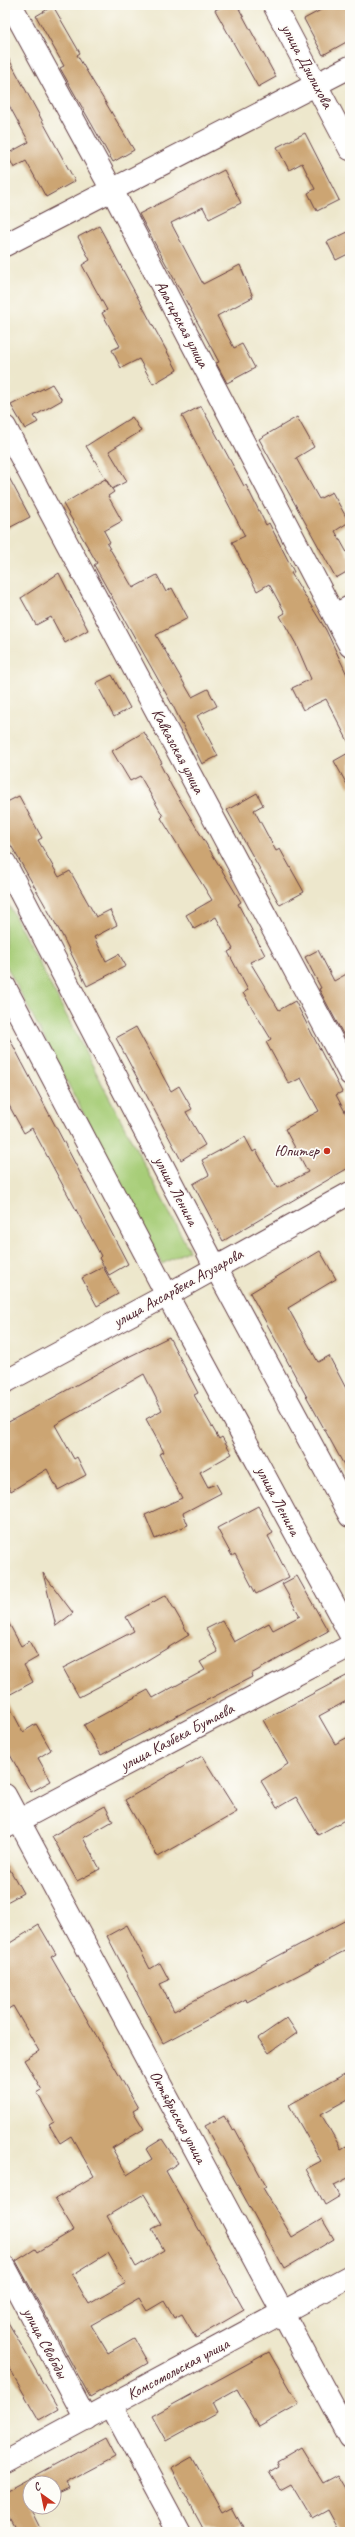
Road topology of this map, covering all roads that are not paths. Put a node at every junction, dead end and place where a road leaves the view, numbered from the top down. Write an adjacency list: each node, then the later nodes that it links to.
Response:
1 (11, 5): 6 (street, Алагирская улица)
2 (274, 5): 4 (street, улица Дзилихова)
3 (350, 67): 4 (street)
4 (317, 85): 5 (street, улица Дзилихова); 6 (street)
5 (350, 149)
6 (112, 190): 7 (street); 9 (street, Алагирская улица)
7 (5, 245)
8 (5, 427): 13 (street, Кавказская улица)
9 (342, 611): 10 (street, Алагирская улица)
10 (350, 646)
11 (5, 863): 15 (street, улица Ленина)
12 (5, 987): 16 (street, улица Ленина)
13 (350, 1074)
14 (350, 1193): 15 (street, улица Ахсарбека Агузарова)
15 (216, 1268): 16 (street, улица Ахсарбека Агузарова); 18 (street, улица Ленина)
16 (167, 1295): 17 (street, улица Ахсарбека Агузарова); 19 (street, улица Ленина)
17 (5, 1382)
18 (350, 1516)
19 (350, 1634)
20 (350, 1646): 22 (street, улица Казбека Бутаева)
21 (5, 1796): 22 (street, Октябрьская улица)
22 (12, 1824): 25 (street, Октябрьская улица)
23 (5, 2267): 27 (street, улица Свободы)
24 (350, 2276): 25 (street, Комсомольская улица)
25 (283, 2312): 26 (street, Комсомольская улица); 28 (street, Октябрьская улица)
26 (111, 2405): 27 (street, Комсомольская улица); 30 (street)
27 (86, 2419): 29 (street, Комсомольская улица)
28 (350, 2438)
29 (5, 2462)
30 (179, 2532)

